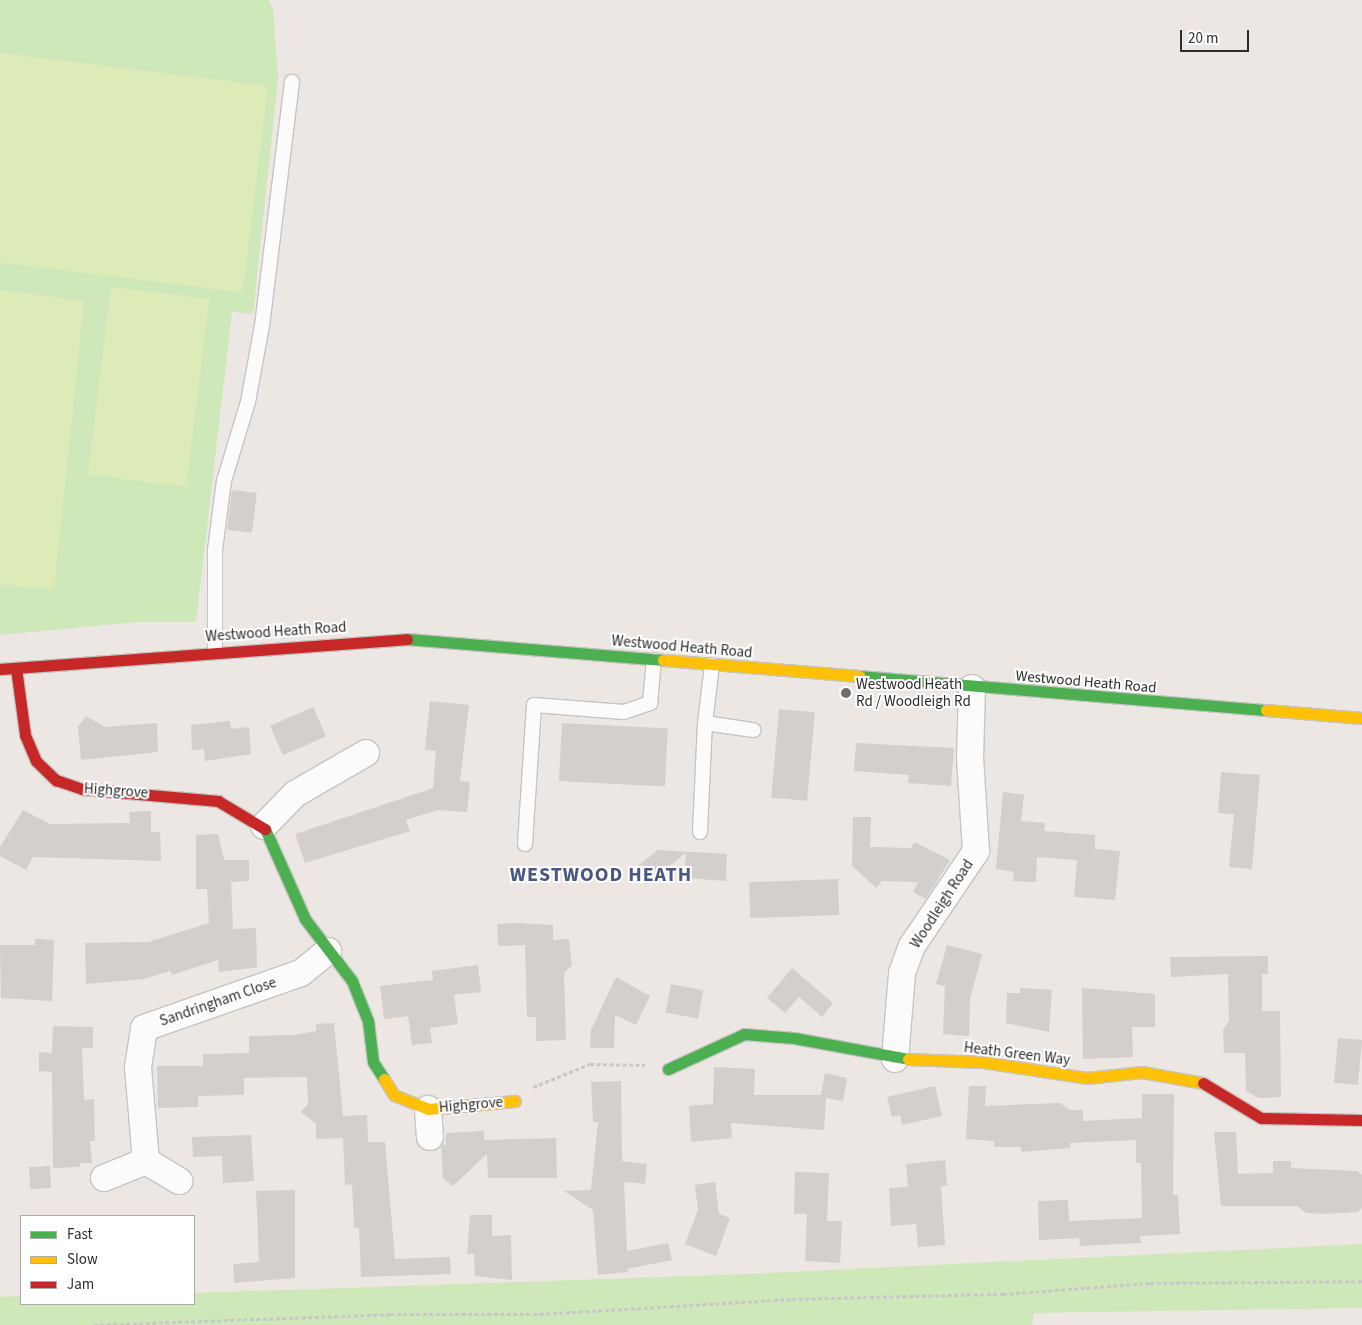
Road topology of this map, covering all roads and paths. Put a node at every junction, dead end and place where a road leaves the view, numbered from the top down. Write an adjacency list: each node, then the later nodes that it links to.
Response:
1 (292, 82): 2 (lane)
2 (215, 651): 3 (street, Westwood Heath Road); 5 (street, Westwood Heath Road)
3 (654, 660): 4 (street, Westwood Heath Road); 14 (lane)
4 (712, 665): 7 (street, Westwood Heath Road); 9 (lane)
5 (16, 668): 6 (street, Westwood Heath Road); 12 (street, Highgrove)
6 (0, 669)
7 (972, 688): 8 (street, Westwood Heath Road); 16 (street, Woodleigh Road)
8 (1362, 718)
9 (705, 723): 10 (lane); 13 (lane)
10 (753, 730)
11 (366, 753): 12 (street)
12 (264, 826): 15 (street, Highgrove)
13 (700, 832)
14 (525, 844)
15 (328, 951): 19 (street, Highgrove); 22 (street, Sandringham Close)
16 (896, 1059): 17 (street, Heath Green Way); 20 (street, Heath Green Way)
17 (668, 1069): 18 (path)
18 (515, 1101): 19 (street, Highgrove)
19 (428, 1109): 21 (street, Highgrove)
20 (1362, 1120)
21 (430, 1137)
22 (146, 1161): 23 (street); 24 (street)
23 (104, 1178)
24 (179, 1181)
25 (1362, 1281): 26 (path)
26 (94, 1325)

